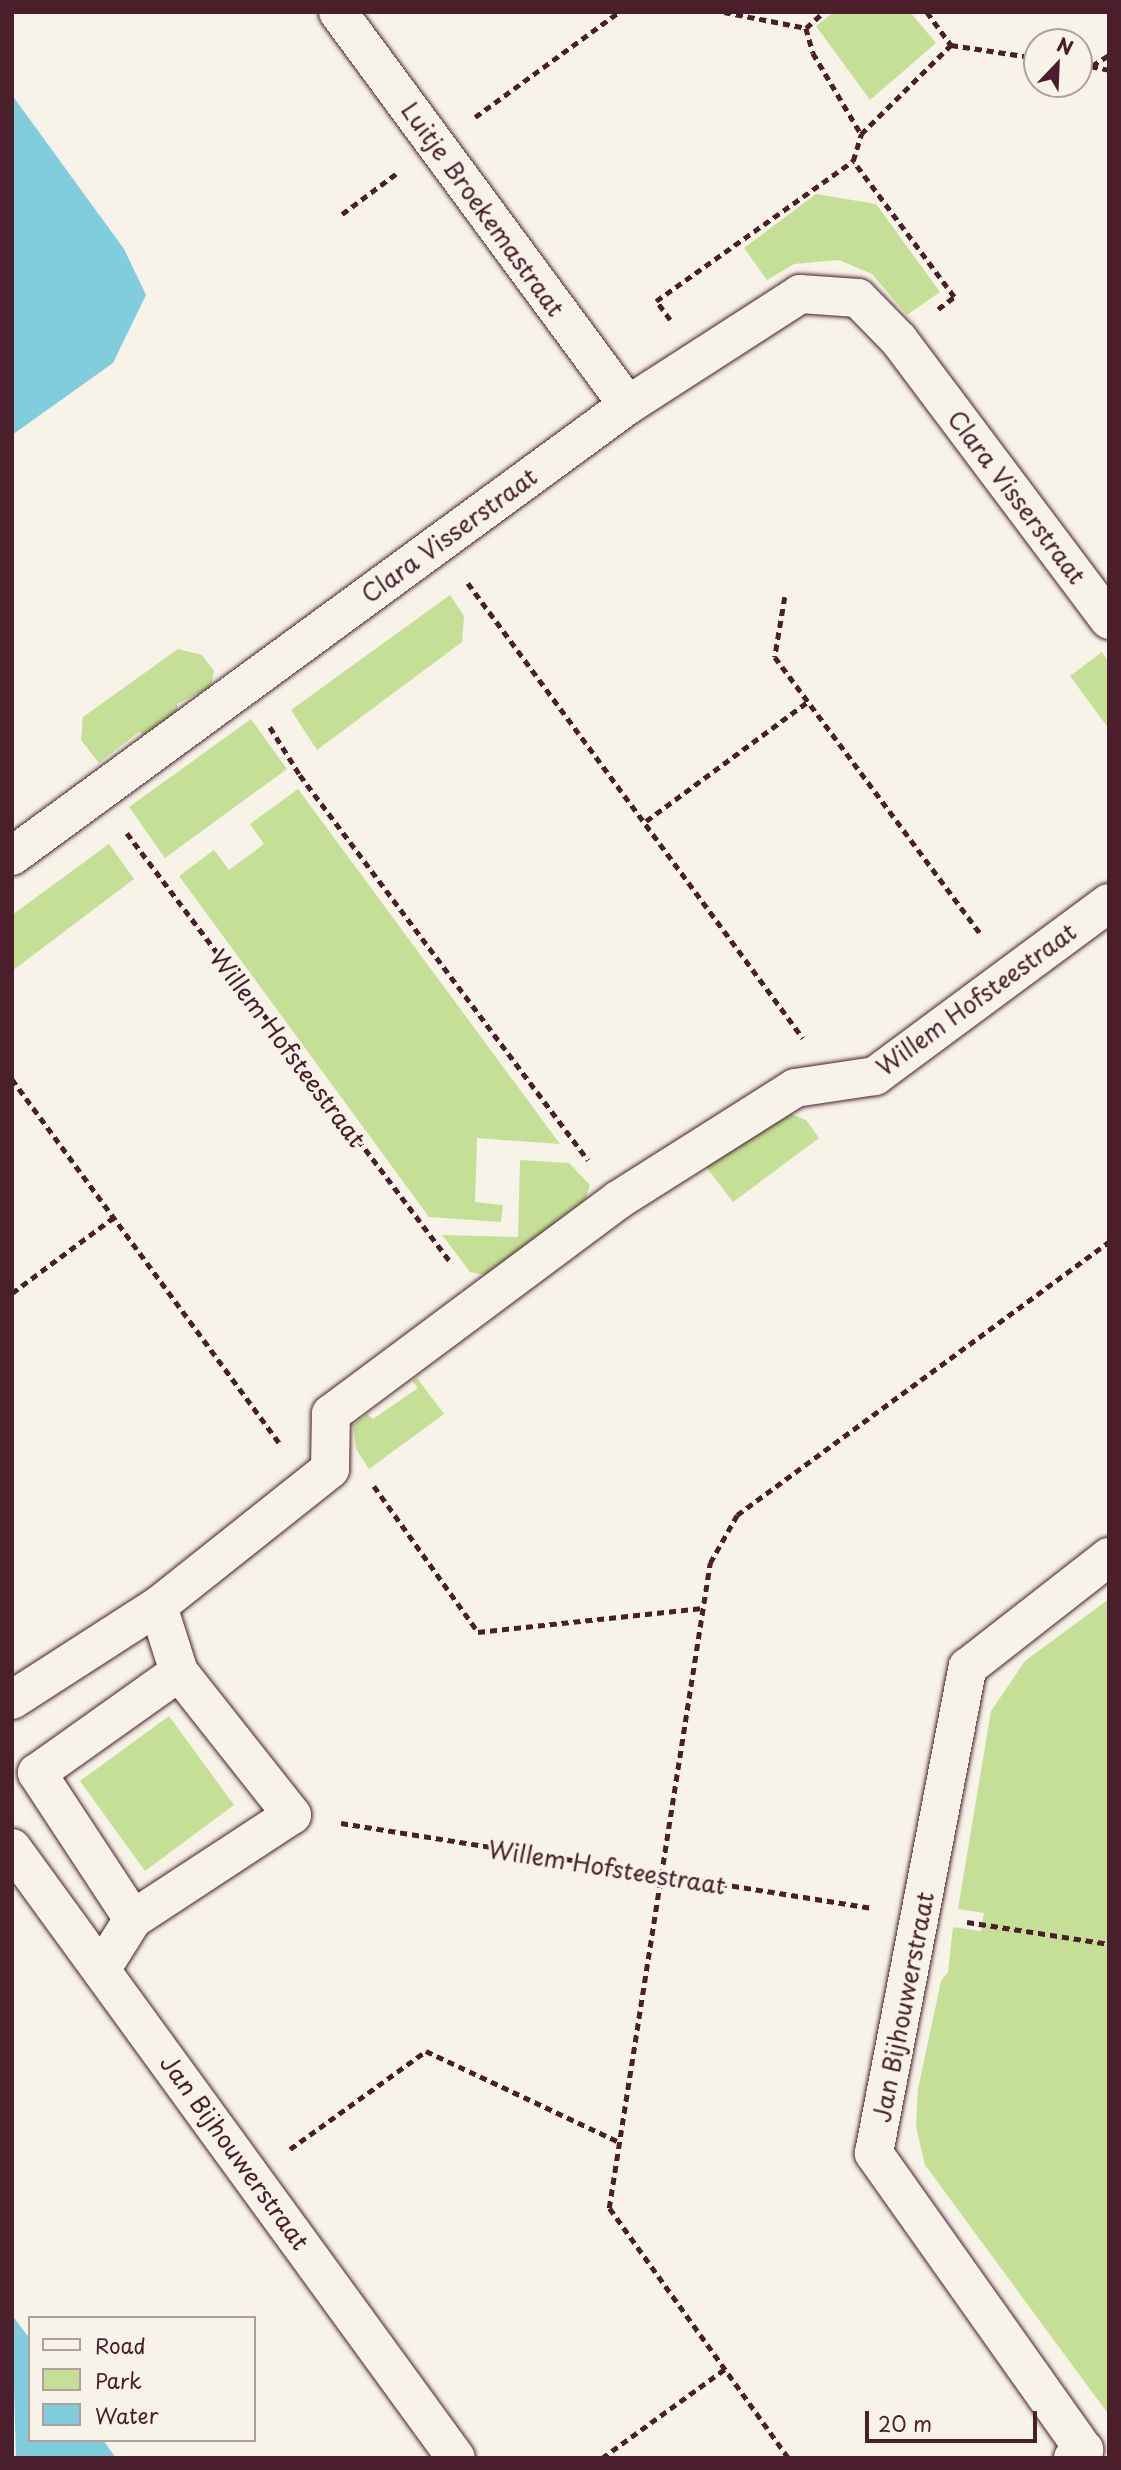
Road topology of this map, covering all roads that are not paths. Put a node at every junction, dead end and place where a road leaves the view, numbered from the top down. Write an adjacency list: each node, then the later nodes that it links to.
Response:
1 (338, 12): 2 (street, Luitje Broekemastraat)
2 (628, 405): 3 (street, Clara Visserstraat); 4 (street, Clara Visserstraat)
3 (1109, 620)
4 (12, 856)
5 (1109, 903): 7 (street, Willem Hofsteestraat)
6 (1109, 1557): 14 (street, Jan Bijhouwerstraat)
7 (158, 1606): 8 (street); 9 (street)
8 (179, 1672): 11 (street); 11 (street)
9 (12, 1700)
10 (12, 1848): 12 (street, Jan Bijhouwerstraat)
11 (133, 1919): 12 (street)
12 (101, 1970): 13 (street, Jan Bijhouwerstraat)
13 (456, 2458)
14 (1073, 2458)

